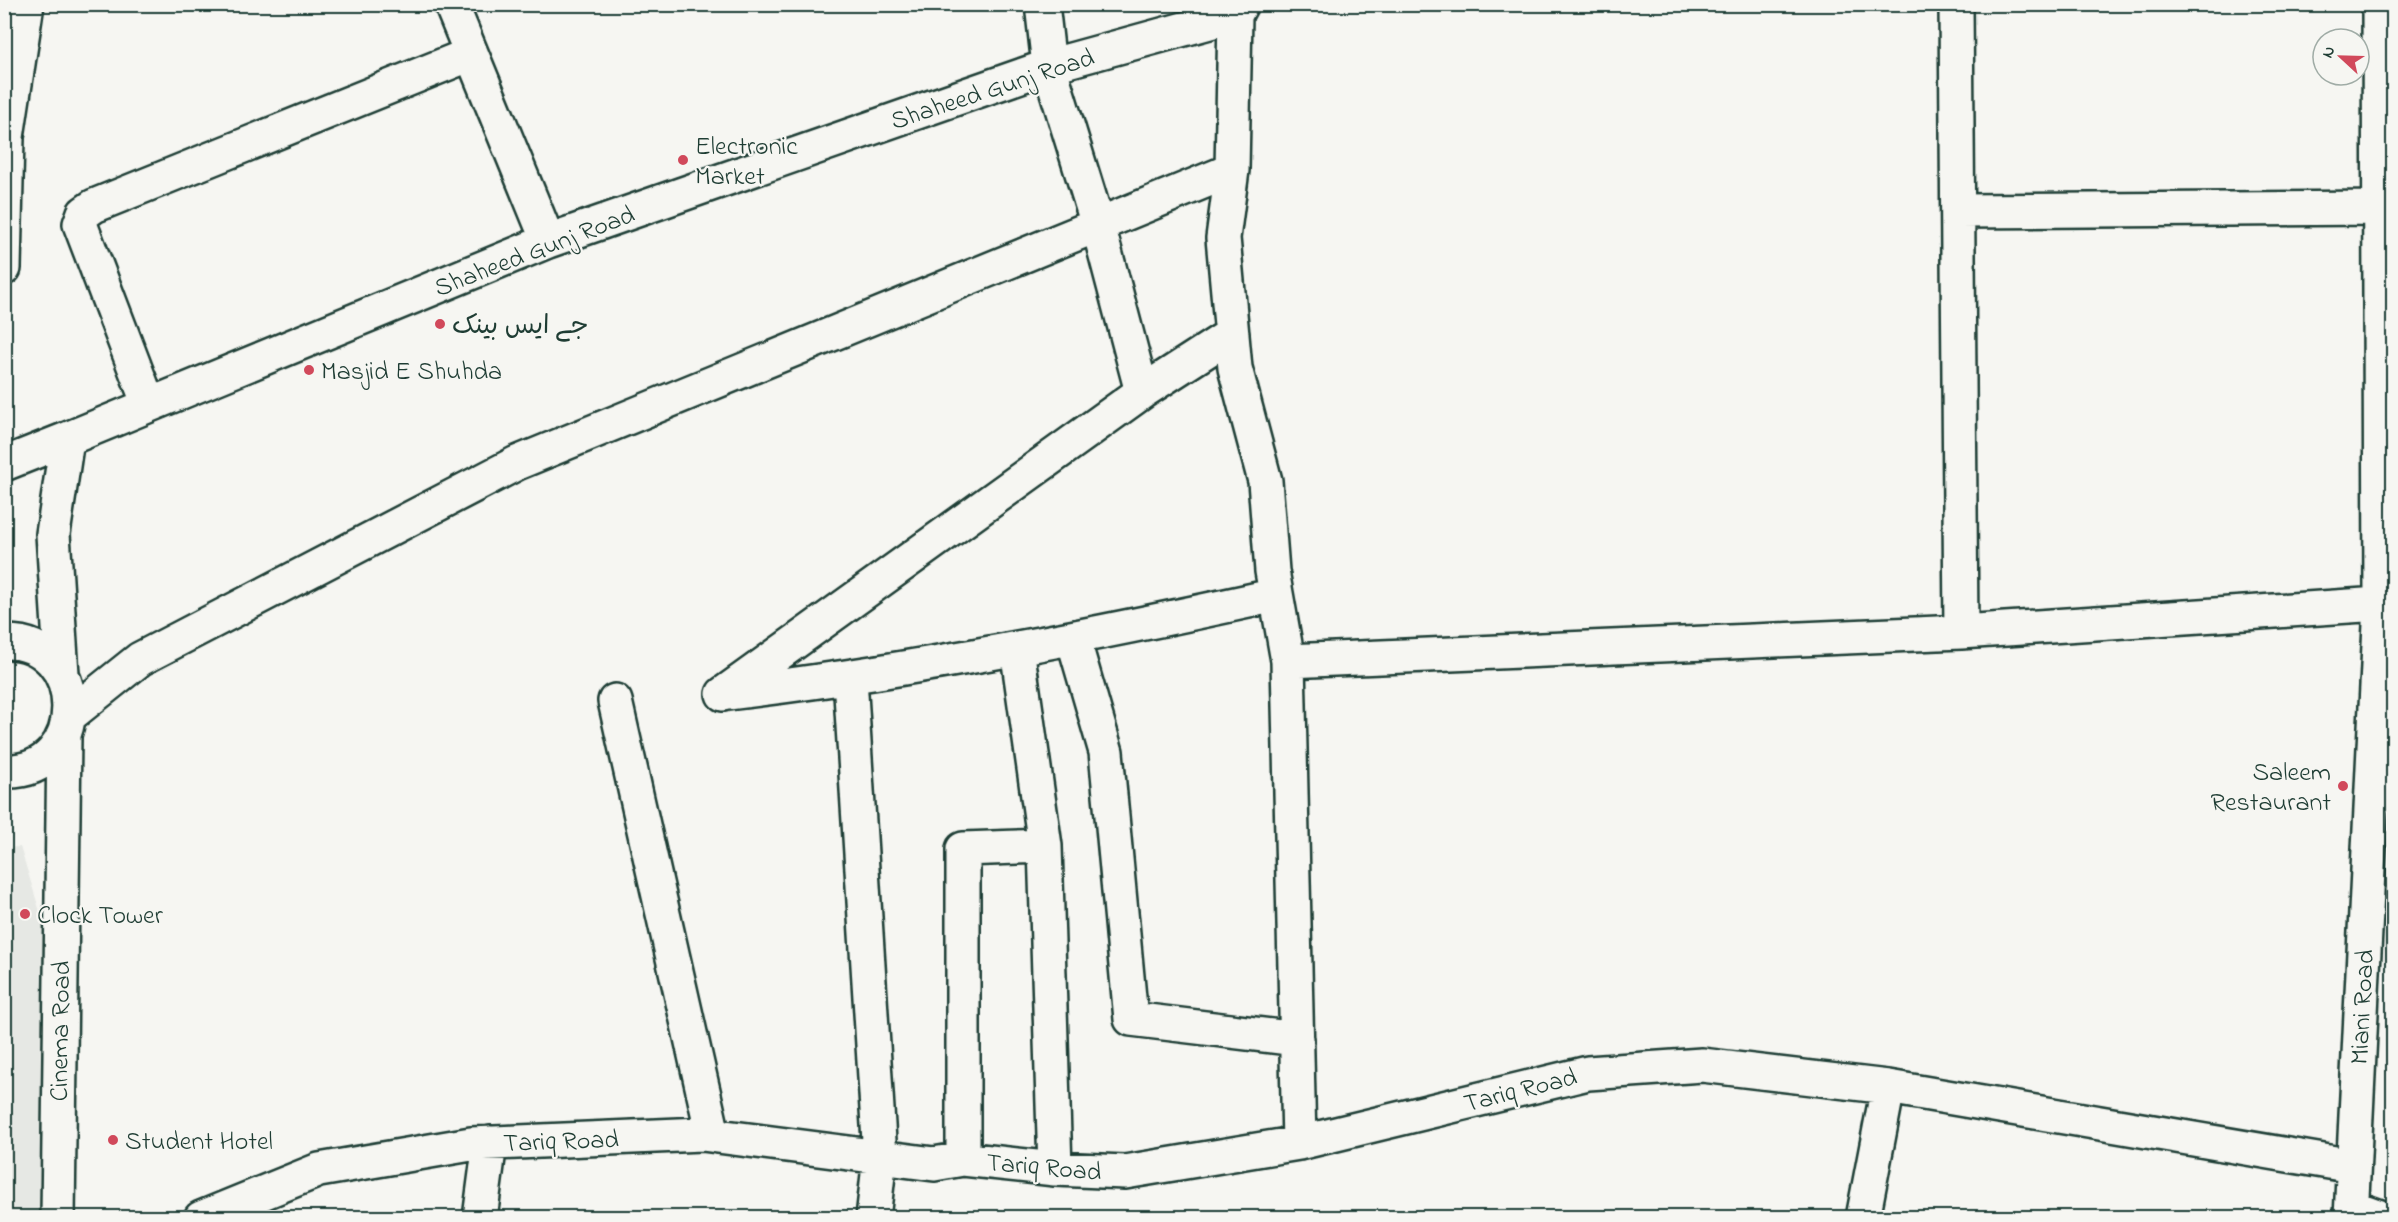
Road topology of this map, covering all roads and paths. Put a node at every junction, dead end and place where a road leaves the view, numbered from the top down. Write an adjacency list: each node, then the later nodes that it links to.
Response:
1 (27, 4): 14 (street)
2 (451, 4): 7 (street)
3 (1042, 4): 8 (street)
4 (1956, 4): 11 (street)
5 (2379, 4): 10 (street, Miani Road)
6 (1238, 10): 8 (street, Shaheed Gunj Road); 9 (street)
7 (471, 54): 13 (street); 17 (street)
8 (1049, 66): 12 (street); 13 (street, Shaheed Gunj Road)
9 (1232, 170): 12 (street); 15 (street)
10 (2379, 208): 11 (street); 21 (street, Miani Road)
11 (1958, 211): 22 (street)
12 (1098, 225): 16 (street); 30 (street)
13 (548, 241): 17 (street, Shaheed Gunj Road)
14 (4, 268)
15 (1232, 334): 16 (street); 20 (street)
16 (1142, 392): 28 (street)
17 (149, 405): 18 (street, Shaheed Gunj Road)
18 (67, 438): 19 (street, Shaheed Gunj Road); 27 (street)
19 (4, 464)
20 (1276, 595): 23 (street); 26 (street)
21 (2387, 603): 22 (street); 40 (street, Miani Road)
22 (1961, 632): 26 (street)
23 (1073, 638): 25 (street); 33 (street)
24 (4, 642): 27 (street)
25 (1017, 648): 28 (street); 32 (street)
26 (1288, 661): 33 (street)
27 (62, 674): 30 (street, Cinema Road)
28 (850, 678): 38 (street)
29 (615, 701): 35 (street)
30 (67, 726): 31 (street); 43 (street, Cinema Road)
31 (4, 771)
32 (1045, 846): 39 (street); 41 (street)
33 (1297, 1039): 37 (street)
34 (1888, 1087): 37 (street, Tariq Road); 40 (street, Tariq Road); 47 (street)
35 (713, 1135): 36 (street, Tariq Road); 38 (street, Tariq Road)
36 (490, 1143): 44 (street, Tariq Road); 45 (street)
37 (1299, 1143): 41 (street, Tariq Road)
38 (880, 1157): 39 (street, Tariq Road); 46 (street)
39 (963, 1159): 41 (street, Tariq Road)
40 (2353, 1166): 42 (street, Miani Road)
41 (1055, 1169)
42 (2351, 1213): 48 (street)
43 (58, 1218)
44 (201, 1218)
45 (480, 1218)
46 (873, 1218)
47 (1863, 1218)
48 (2382, 1218)

